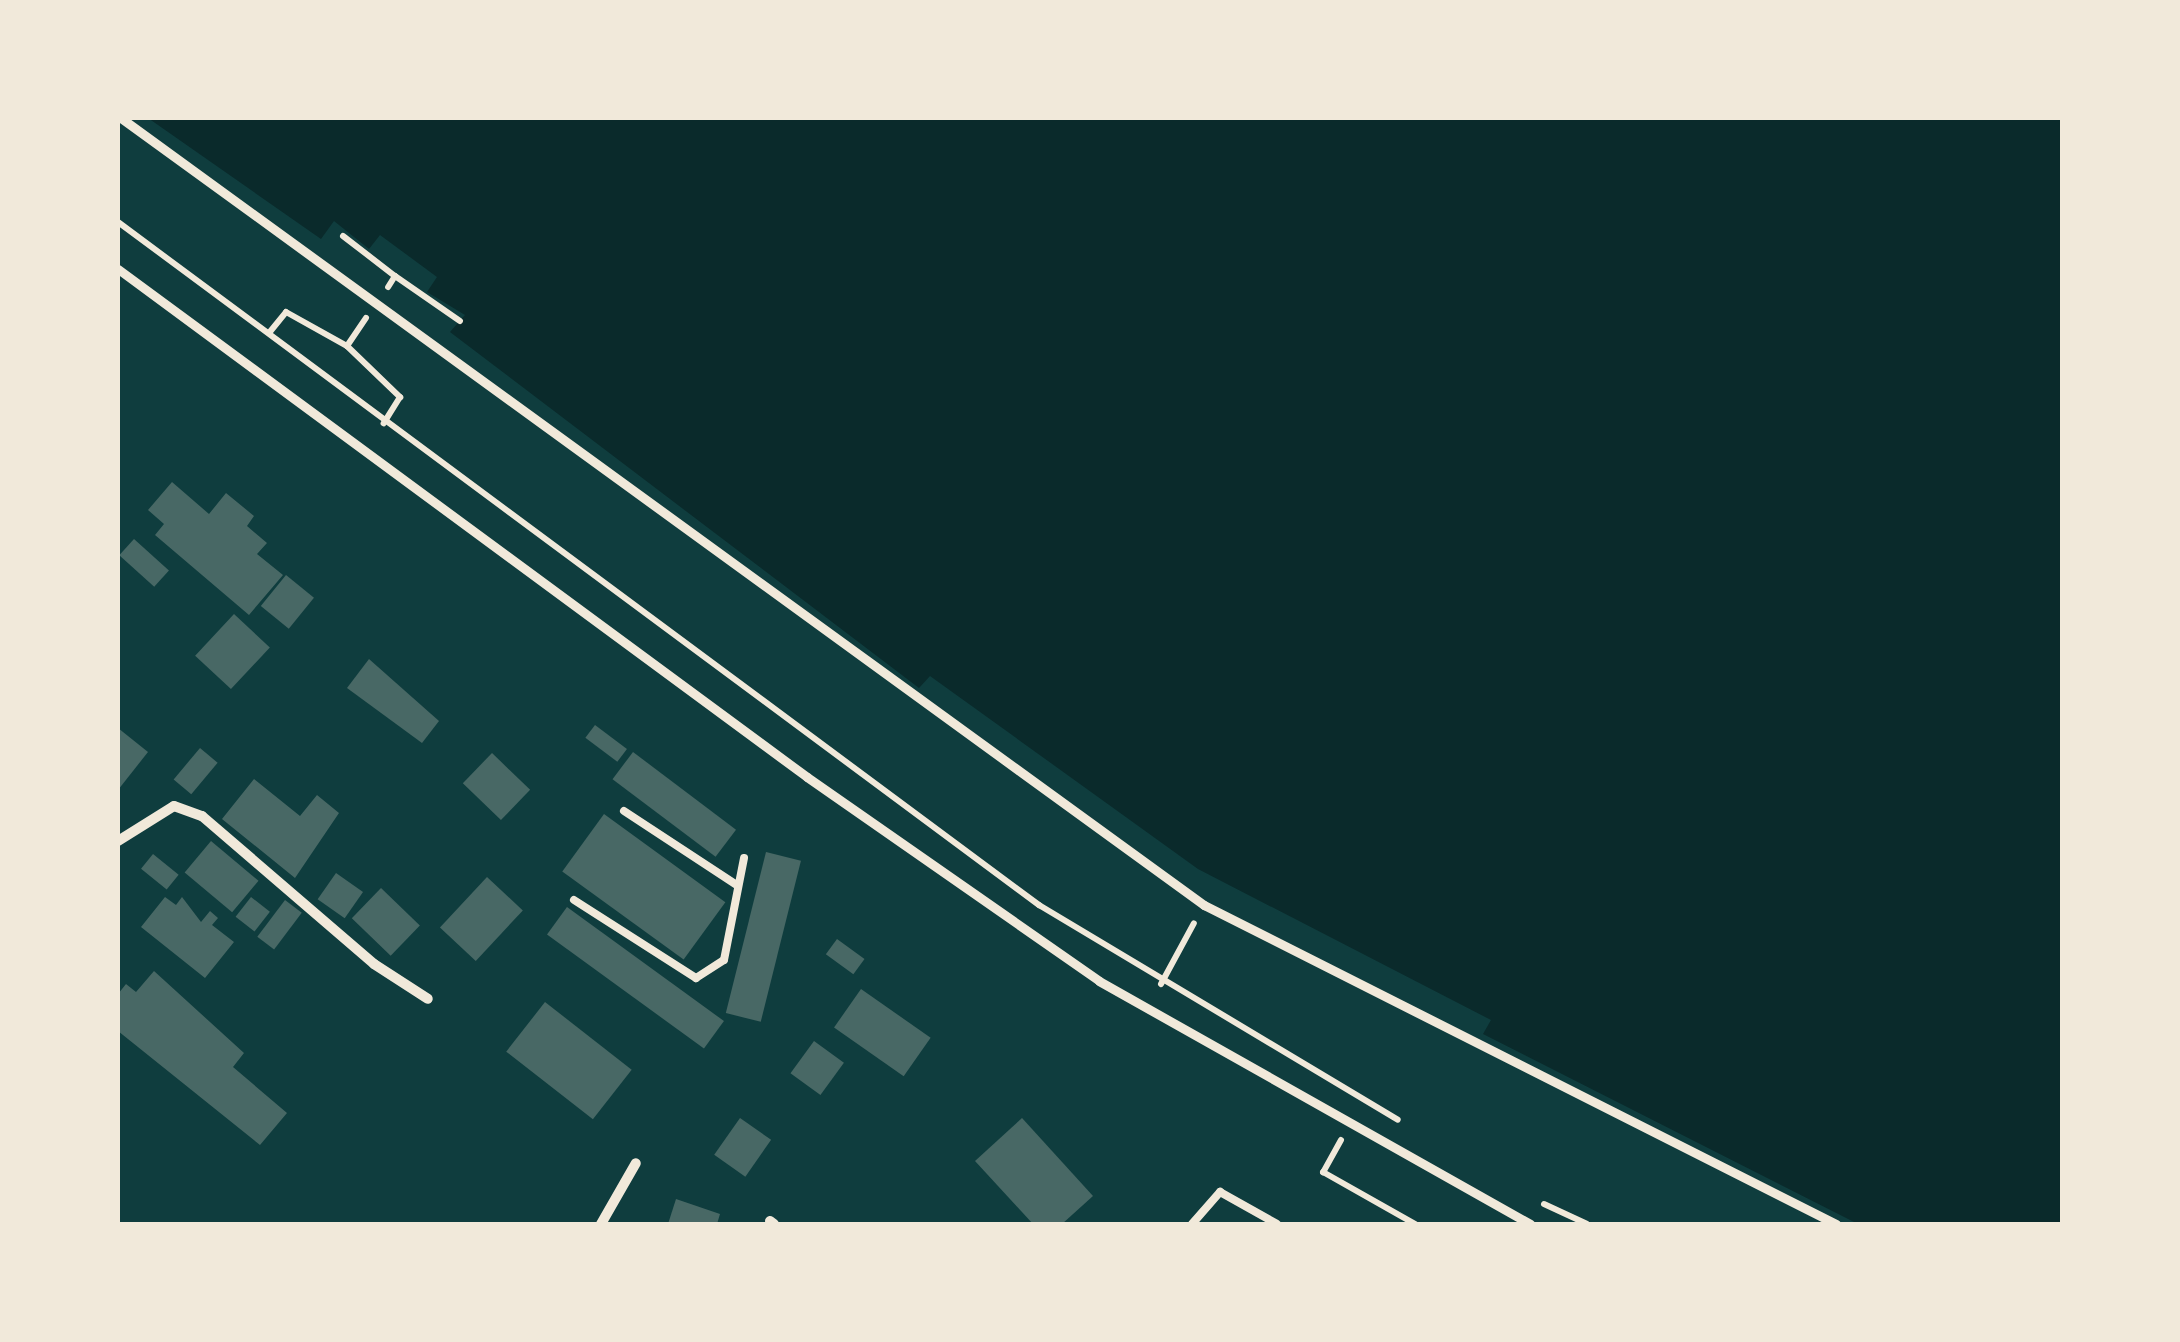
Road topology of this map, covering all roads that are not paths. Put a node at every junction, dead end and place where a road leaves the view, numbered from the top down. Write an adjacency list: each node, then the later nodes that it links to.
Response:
1 (121, 118): 14 (street)
2 (118, 269): 13 (street)
3 (624, 811): 6 (lane)
4 (118, 842): 8 (street)
5 (744, 858): 6 (lane)
6 (738, 886): 7 (lane)
7 (574, 900)
8 (428, 999)
9 (636, 1163): 10 (street)
10 (602, 1224)
11 (1192, 1224): 12 (lane)
12 (1277, 1224)
13 (1530, 1224)
14 (1836, 1224)

